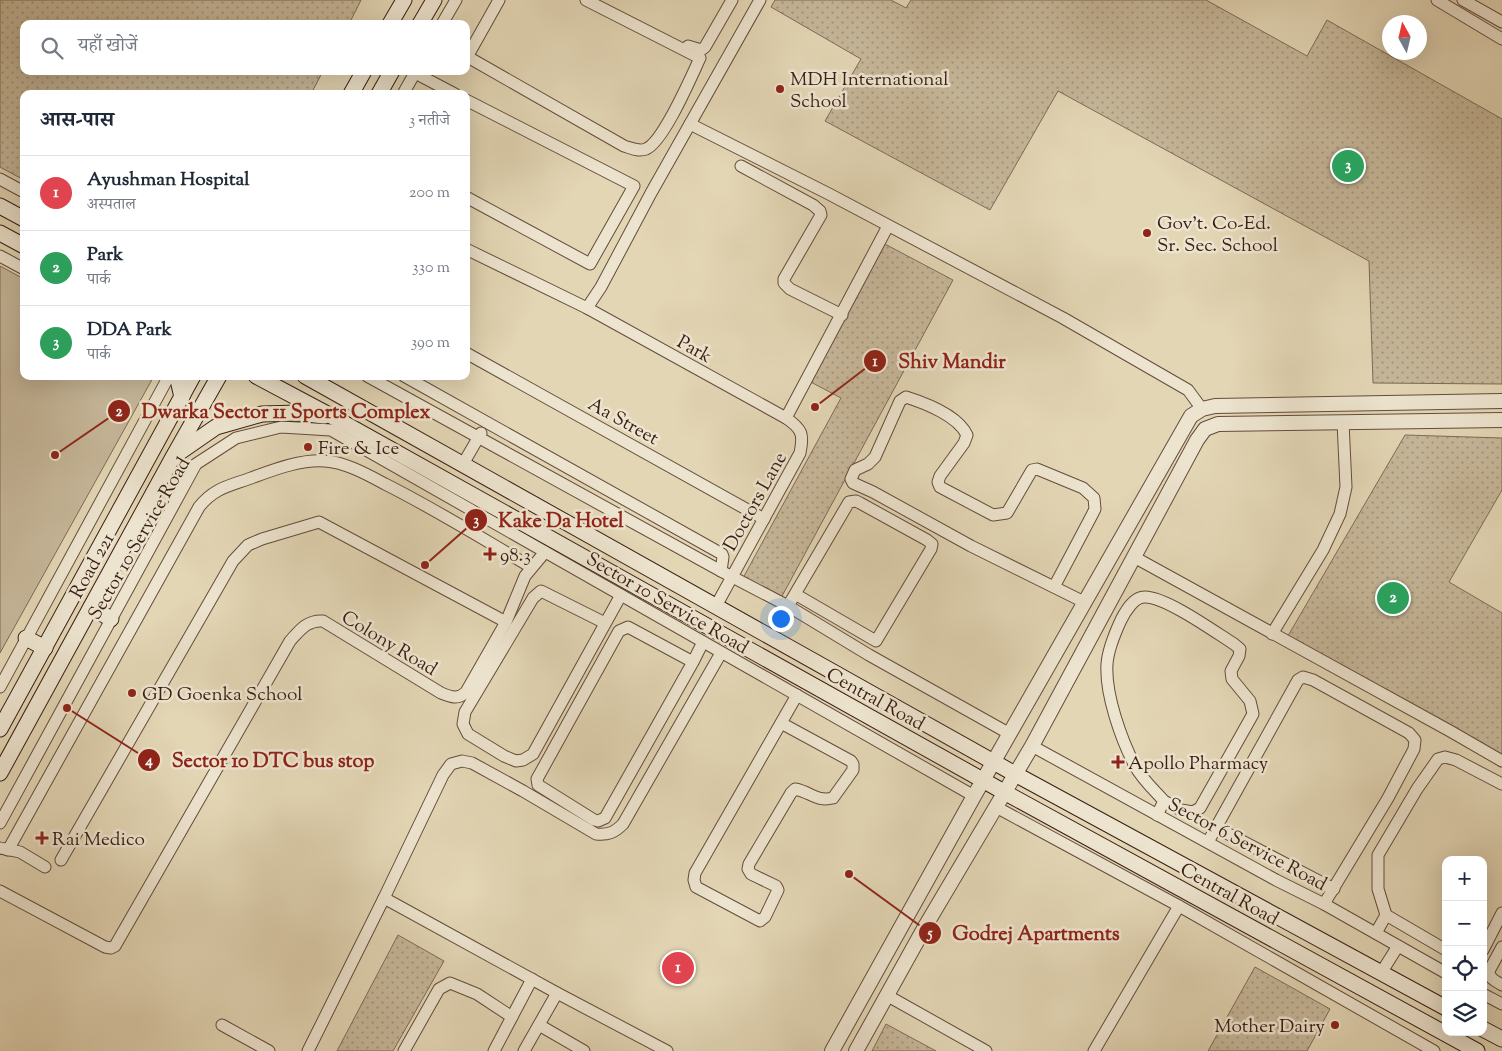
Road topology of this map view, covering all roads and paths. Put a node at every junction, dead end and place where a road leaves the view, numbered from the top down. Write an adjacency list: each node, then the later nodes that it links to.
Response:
1 (404, 0): 11 (main road)
2 (434, 0): 12 (main road)
3 (456, 0): 13 (street)
4 (499, 0): 16 (street)
5 (586, 0): 17 (street)
6 (600, 0): 7 (street)
7 (732, 0)
8 (760, 0): 27 (street)
9 (1437, 0): 15 (street)
10 (1463, 0): 14 (street)
11 (392, 20)
12 (422, 20)
13 (444, 20)
14 (1502, 22)
15 (1502, 39)
16 (470, 51)
17 (470, 58)
18 (362, 75): 23 (main road)
19 (390, 75): 24 (main road)
20 (413, 75): 25 (street)
21 (418, 75): 22 (street)
22 (434, 89)
23 (353, 90)
24 (381, 90)
25 (405, 90)
26 (470, 102): 31 (street)
27 (690, 124): 34 (street); 40 (street)
28 (741, 166): 41 (street)
29 (0, 179): 30 (street)
30 (20, 190)
31 (470, 199)
32 (0, 206): 33 (main road)
33 (20, 217)
34 (888, 226): 41 (street); 55 (street)
35 (0, 233): 36 (main road)
36 (20, 244)
37 (470, 251): 40 (street)
38 (0, 256): 39 (street)
39 (20, 267)
40 (587, 308): 57 (street, Park)
41 (842, 314): 57 (street)
42 (470, 355): 65 (street, Aa Street)
43 (167, 380): 82 (street)
44 (178, 380): 53 (main road)
45 (191, 380): 53 (main road, Road 221)
46 (217, 380): 62 (main road, Road 221)
47 (264, 380): 56 (main road, Central Road)
48 (312, 380): 52 (main road, Central Road)
49 (327, 380): 52 (main road)
50 (374, 380): 61 (street)
51 (411, 380): 60 (street)
52 (333, 391): 63 (main road, Central Road)
53 (182, 398): 85 (main road, Road 221)
54 (1502, 401): 55 (street)
55 (1202, 409): 74 (street)
56 (333, 417): 62 (main road); 64 (main road, Central Road)
57 (786, 418): 65 (street, Doctors Lane)
58 (1502, 420): 59 (street)
59 (1343, 422): 67 (street); 81 (street)
60 (488, 423): 61 (street); 69 (street)
61 (478, 438): 63 (street); 69 (street)
62 (173, 457): 77 (main road, Road 221)
63 (463, 464): 75 (main road, Central Road)
64 (471, 502): 66 (street, Sector 10 Service Road); 78 (street, Sector 10 Service Road); 99 (main road, Central Road)
65 (764, 519): 70 (street, Doctors Lane)
66 (544, 552): 68 (street, Colony Road); 73 (street, Sector 10 Service Road)
67 (1134, 557): 81 (street); 94 (street)
68 (531, 567): 79 (street, Colony Road); 109 (street)
69 (721, 572): 70 (street)
70 (732, 578): 75 (street, Doctors Lane); 76 (street)
71 (1054, 587): 71 (street); 74 (street)
72 (795, 594): 76 (street); 83 (street); 83 (street)
73 (620, 595): 80 (street); 84 (street, Sector 10 Service Road)
74 (1084, 602): 93 (street)
75 (716, 606): 96 (main road, Central Road)
76 (788, 606): 87 (street)
77 (91, 607): 78 (main road); 97 (main road, Road 221)
78 (111, 619): 106 (street, Sector 10 Service Road)
79 (506, 622): 110 (street); 113 (street, Colony Road)
80 (605, 623): 80 (street)
81 (1272, 634): 95 (street)
82 (26, 638): 85 (main road); 89 (street)
83 (876, 641): 87 (street)
84 (703, 642): 86 (street, Sector 10 Service Road); 88 (street)
85 (44, 648): 92 (main road, Road 221)
86 (721, 652): 90 (street, Sector 10 Service Road); 114 (street)
87 (869, 655): 93 (street)
88 (693, 662): 88 (street)
89 (0, 687)
90 (797, 696): 91 (street); 102 (street, Sector 10 Service Road)
91 (781, 723): 91 (street)
92 (0, 729)
93 (1010, 734): 96 (street)
94 (1032, 746): 98 (street); 105 (street, Sector 6 Service Road)
95 (1502, 761)
96 (993, 762): 98 (main road, Central Road); 99 (street)
97 (0, 773)
98 (1015, 774): 101 (street); 125 (main road, Central Road)
99 (983, 780): 101 (main road, Central Road); 102 (street)
100 (1502, 784): 118 (street)
101 (1004, 792): 104 (street); 129 (main road, Central Road)
102 (974, 796): 150 (street)
103 (1164, 801): 103 (street); 105 (street)
104 (996, 807): 116 (street); 133 (street)
105 (1157, 815): 108 (street, Sector 6 Service Road)
106 (0, 823)
107 (1215, 827): 108 (street); 112 (street); 112 (street)
108 (1208, 842): 115 (street, Sector 6 Service Road)
109 (4, 849): 111 (street)
110 (61, 860)
111 (45, 867)
112 (1334, 889): 115 (street)
113 (0, 891)
114 (384, 898): 126 (street); 144 (street)
115 (1324, 904): 119 (street, Sector 6 Service Road)
116 (1179, 906): 134 (street); 153 (street)
117 (1502, 913): 121 (street)
118 (1386, 915): 119 (street); 123 (street)
119 (1376, 932): 120 (street, Sector 6 Service Road)
120 (1398, 946): 124 (street, Sector 6 Service Road); 125 (street)
121 (1485, 946)
122 (1502, 947): 127 (street)
123 (1442, 948)
124 (1442, 971)
125 (1381, 973): 136 (main road, Central Road)
126 (532, 979): 131 (street); 137 (street)
127 (1491, 979): 128 (street); 130 (street)
128 (1502, 985)
129 (1358, 986): 134 (street); 155 (main road, Central Road)
130 (1484, 991)
131 (557, 993): 139 (street); 149 (street)
132 (1487, 995): 135 (street)
133 (888, 996): 151 (street); 152 (street)
134 (1348, 1002): 142 (street)
135 (1502, 1004)
136 (1442, 1006)
137 (512, 1017): 145 (street); 146 (street)
138 (222, 1025): 143 (street)
139 (539, 1025): 147 (street); 148 (street)
140 (1487, 1031): 141 (main road)
141 (1502, 1039)
142 (1422, 1048): 154 (street)
143 (269, 1051)
144 (308, 1051)
145 (404, 1051)
146 (494, 1051)
147 (524, 1051)
148 (584, 1051)
149 (667, 1051)
150 (832, 1051)
151 (856, 1051)
152 (986, 1051)
153 (1094, 1051)
154 (1434, 1051)
155 (1477, 1051)

